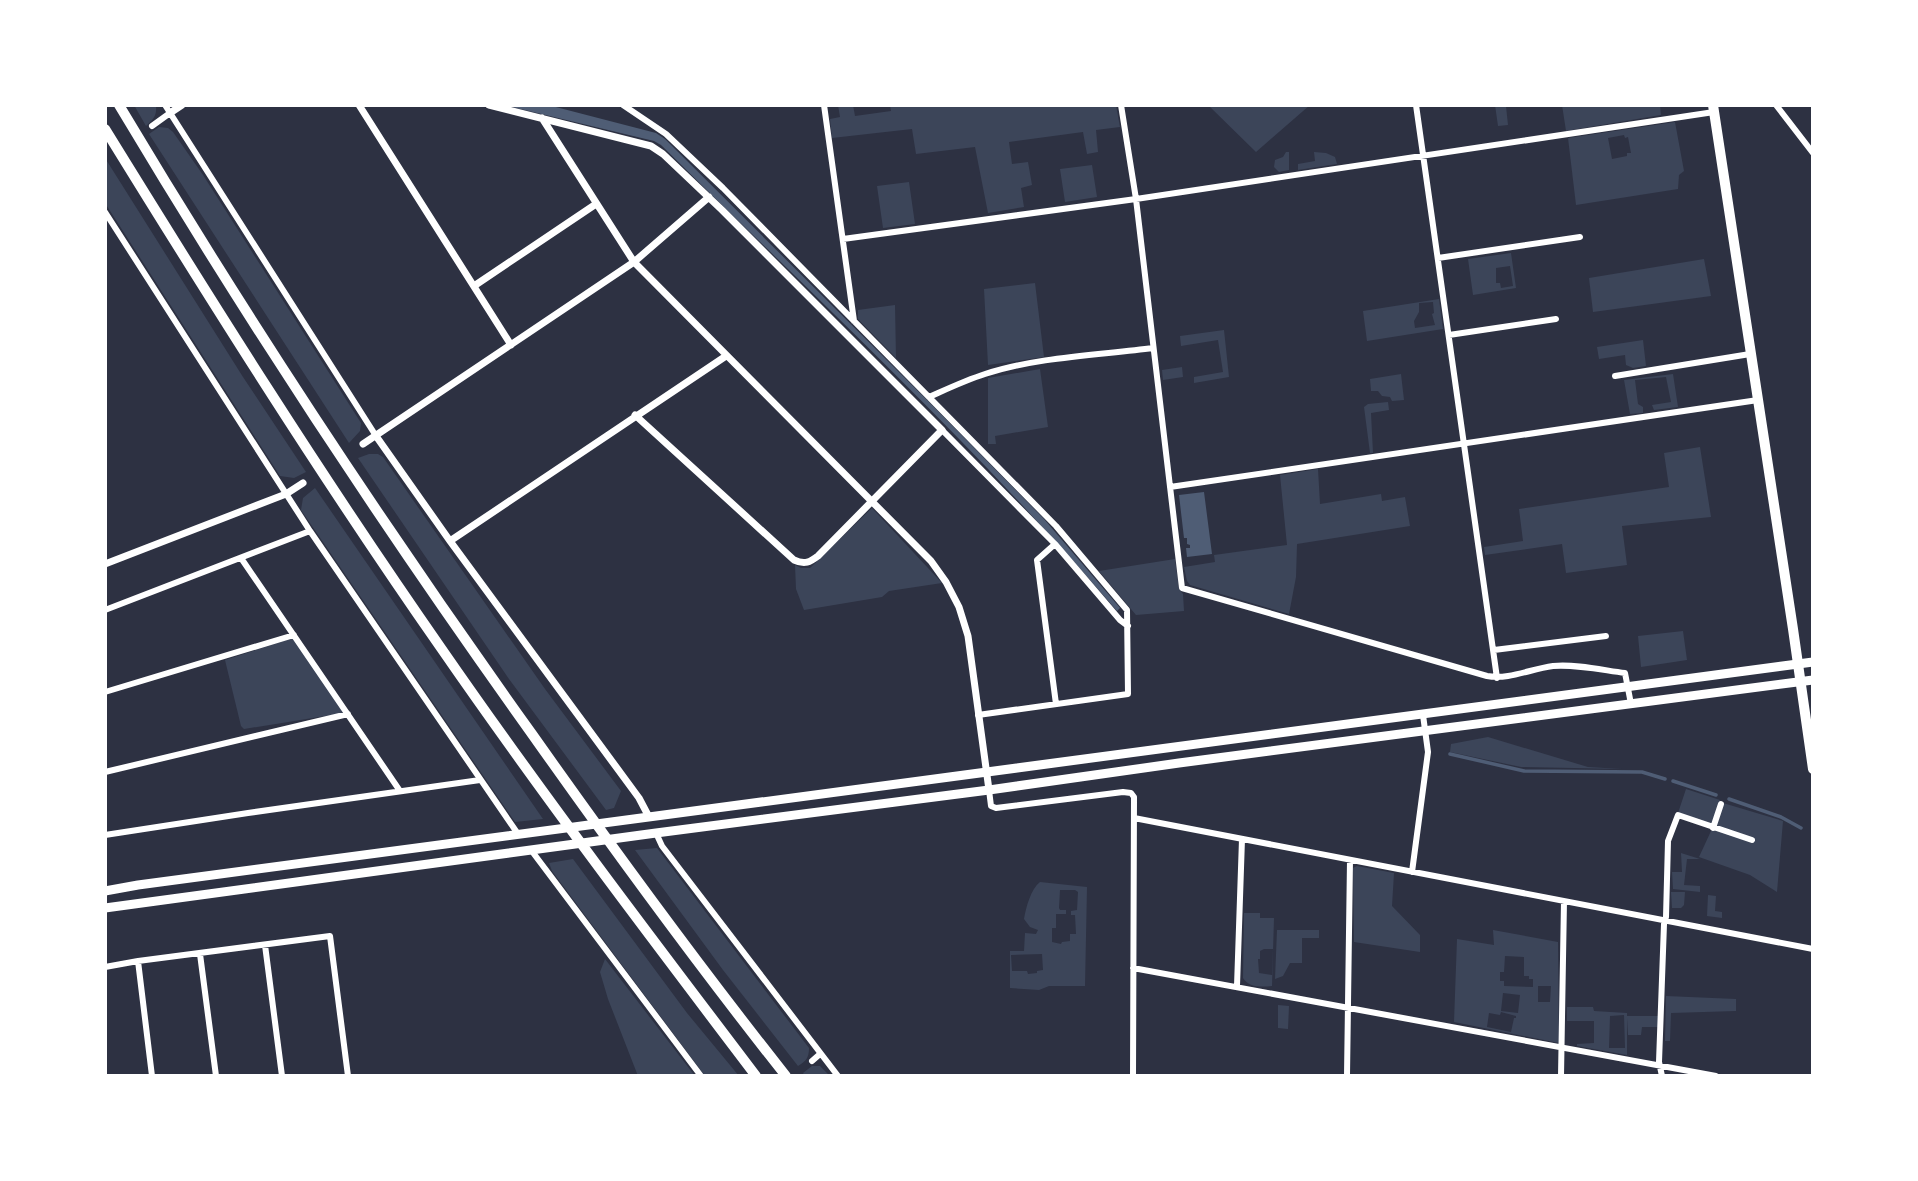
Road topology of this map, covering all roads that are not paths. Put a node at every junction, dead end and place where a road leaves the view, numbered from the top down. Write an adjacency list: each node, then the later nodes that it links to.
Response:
1 (119, 105): 111 (highway)
2 (165, 105): 12 (street)
3 (182, 105): 12 (street)
4 (359, 105): 26 (street)
5 (489, 105): 13 (street)
6 (624, 105): 28 (street)
7 (824, 105): 23 (street)
8 (1121, 105): 19 (street)
9 (1416, 105): 17 (street)
10 (1776, 105): 16 (street)
11 (1714, 108): 17 (street); 32 (highway)
12 (170, 113): 14 (street); 39 (street)
13 (542, 117): 18 (street); 20 (street)
14 (152, 126)
15 (105, 129): 110 (highway)
16 (1813, 153)
17 (1423, 155): 19 (street); 24 (street)
18 (709, 197): 25 (street); 38 (street)
19 (1136, 199): 23 (street); 31 (street)
20 (596, 204): 25 (street); 26 (street)
21 (105, 212): 44 (street)
22 (1580, 237): 24 (street)
23 (843, 239): 28 (street)
24 (1438, 258): 29 (street)
25 (634, 262): 30 (street); 33 (street)
26 (474, 286): 30 (street)
27 (1556, 319): 29 (street)
28 (854, 321): 35 (street)
29 (1449, 335): 40 (street)
30 (511, 345): 39 (street)
31 (1153, 348): 35 (street); 43 (street)
32 (1751, 354): 34 (street); 36 (highway)
33 (726, 356): 37 (street); 45 (street)
34 (1615, 376)
35 (929, 397): 52 (street)
36 (1758, 400): 40 (street); 57 (highway)
37 (635, 415): 45 (street); 47 (street)
38 (942, 430): 45 (street); 48 (street)
39 (376, 436): 41 (street); 47 (street)
40 (1464, 443): 43 (street); 55 (street)
41 (363, 444)
42 (303, 483): 44 (street)
43 (1170, 487): 58 (street)
44 (286, 494): 46 (street); 50 (street)
45 (873, 502): 66 (street)
46 (310, 531): 49 (street); 72 (street)
47 (450, 541): 78 (street)
48 (1055, 544): 52 (street); 63 (street)
49 (242, 558): 51 (street); 53 (street)
50 (105, 564)
51 (105, 610)
52 (1128, 626): 63 (street)
53 (294, 635): 62 (street); 65 (street)
54 (1606, 636): 55 (street)
55 (1494, 650): 58 (street)
56 (1813, 662): 57 (main road)
57 (1798, 664): 60 (highway); 61 (main road)
58 (1497, 678): 61 (street)
59 (1813, 680): 60 (main road)
60 (1801, 681): 64 (main road); 69 (highway)
61 (1628, 687): 64 (street); 67 (main road)
62 (105, 692)
63 (1056, 704): 66 (street)
64 (1631, 704): 68 (main road)
65 (348, 714): 70 (street); 74 (street)
66 (978, 715): 71 (street)
67 (1423, 715): 68 (street); 71 (main road)
68 (1425, 732): 73 (main road); 88 (street)
69 (1813, 769)
70 (105, 772)
71 (987, 773): 73 (street); 75 (main road)
72 (480, 780): 74 (street); 82 (street)
73 (989, 790): 77 (main road); 79 (street)
74 (400, 791): 83 (street)
75 (832, 792): 77 (street); 78 (main road)
76 (1721, 804): 80 (street)
77 (834, 810): 81 (main road)
78 (649, 817): 82 (main road)
79 (1134, 818): 84 (street); 98 (street)
80 (1713, 828): 85 (street); 92 (street)
81 (656, 833): 86 (main road); 102 (street)
82 (518, 834): 89 (main road)
83 (105, 835)
84 (1242, 839): 87 (street); 99 (street)
85 (1752, 840)
86 (531, 850): 91 (main road); 109 (street)
87 (1350, 860): 88 (street); 100 (street)
88 (1412, 872): 90 (street)
89 (105, 891)
90 (1564, 901): 92 (street); 101 (street)
91 (105, 908)
92 (1666, 920): 94 (street); 104 (street)
93 (265, 945): 95 (street); 107 (street); 108 (street)
94 (1813, 949)
95 (200, 954): 96 (street); 106 (street)
96 (138, 961): 97 (street); 105 (street)
97 (105, 967)
98 (1133, 968): 99 (street); 113 (street)
99 (1237, 986): 100 (street)
100 (1348, 1006): 101 (street); 114 (street)
101 (1561, 1047): 104 (street); 115 (street)
102 (821, 1054): 103 (street); 112 (street)
103 (812, 1061)
104 (1661, 1066): 116 (street); 117 (street)
105 (152, 1076)
106 (216, 1076)
107 (282, 1076)
108 (348, 1076)
109 (701, 1076)
110 (756, 1076)
111 (786, 1076)
112 (838, 1076)
113 (1133, 1076)
114 (1347, 1076)
115 (1561, 1076)
116 (1662, 1076)
117 (1716, 1076)

